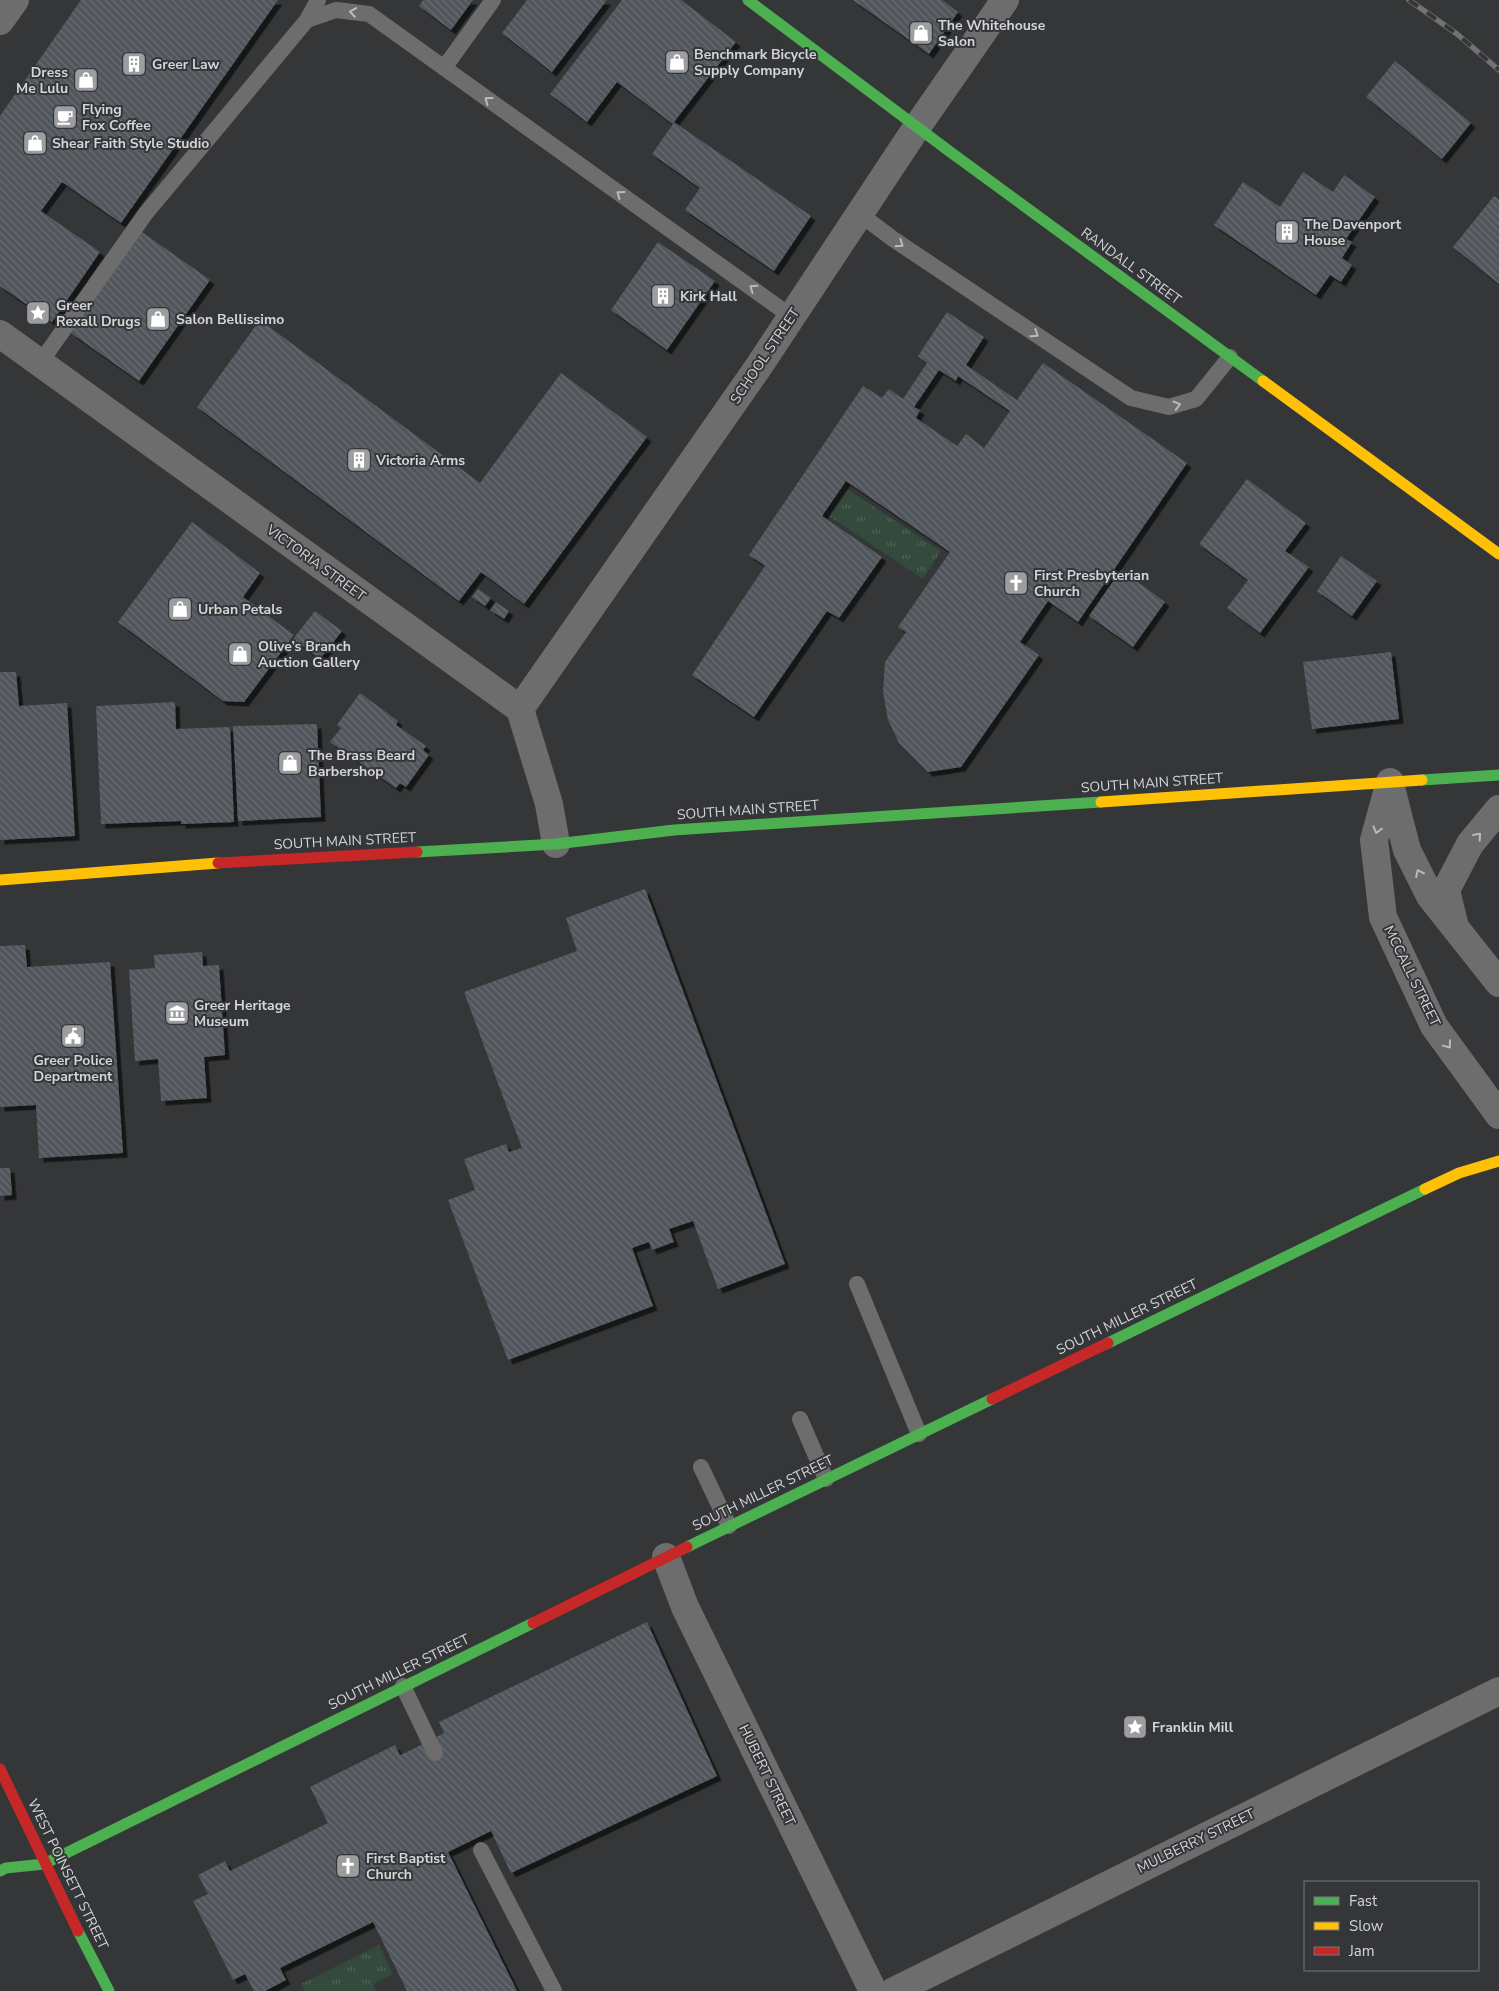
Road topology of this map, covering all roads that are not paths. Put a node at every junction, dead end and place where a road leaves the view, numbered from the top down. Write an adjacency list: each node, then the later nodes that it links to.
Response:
1 (15, 0): 7 (street)
2 (318, 0): 6 (lane)
3 (493, 0): 8 (lane)
4 (748, 0): 9 (street, RANDALL STREET)
5 (1004, 0): 9 (street, SCHOOL STREET)
6 (307, 20): 8 (lane, one-way to 6); 14 (lane)
7 (0, 21)
8 (444, 68): 11 (lane, one-way to 8)
9 (917, 127): 10 (street, SCHOOL STREET); 13 (street, RANDALL STREET)
10 (861, 215): 11 (street, SCHOOL STREET); 13 (lane, one-way to 13)
11 (792, 316): 16 (street, SCHOOL STREET)
12 (0, 334): 14 (street, VICTORIA STREET)
13 (1230, 357): 15 (street, RANDALL STREET)
14 (40, 363): 16 (street, VICTORIA STREET)
15 (1499, 554)
16 (520, 710): 20 (street)
17 (1499, 774): 18 (street, SOUTH MAIN STREET)
18 (1390, 782): 20 (street, SOUTH MAIN STREET); 22 (street, one-way to 18); 24 (street, MCCALL STREET, one-way to 24)
19 (1499, 809): 22 (street, one-way to 19)
20 (556, 844): 21 (street, SOUTH MAIN STREET)
21 (0, 880)
22 (1455, 927): 23 (street)
23 (1499, 983)
24 (1499, 1115)
25 (1499, 1161): 28 (street, SOUTH MILLER STREET)
26 (857, 1284): 28 (lane)
27 (800, 1419): 30 (lane)
28 (919, 1434): 30 (street, SOUTH MILLER STREET)
29 (700, 1467): 31 (lane)
30 (826, 1479): 31 (street, SOUTH MILLER STREET)
31 (729, 1526): 32 (street, SOUTH MILLER STREET)
32 (666, 1557): 33 (street, SOUTH MILLER STREET); 42 (street, HUBERT STREET)
33 (404, 1686): 35 (lane); 38 (street, SOUTH MILLER STREET)
34 (1499, 1690): 43 (street, MULBERRY STREET)
35 (434, 1753)
36 (0, 1769): 38 (street, WEST POINSETT STREET)
37 (481, 1850): 41 (lane)
38 (44, 1864): 39 (street); 40 (street, WEST POINSETT STREET)
39 (0, 1871)
40 (109, 1991)
41 (554, 1991)
42 (873, 1991)
43 (894, 1991)

